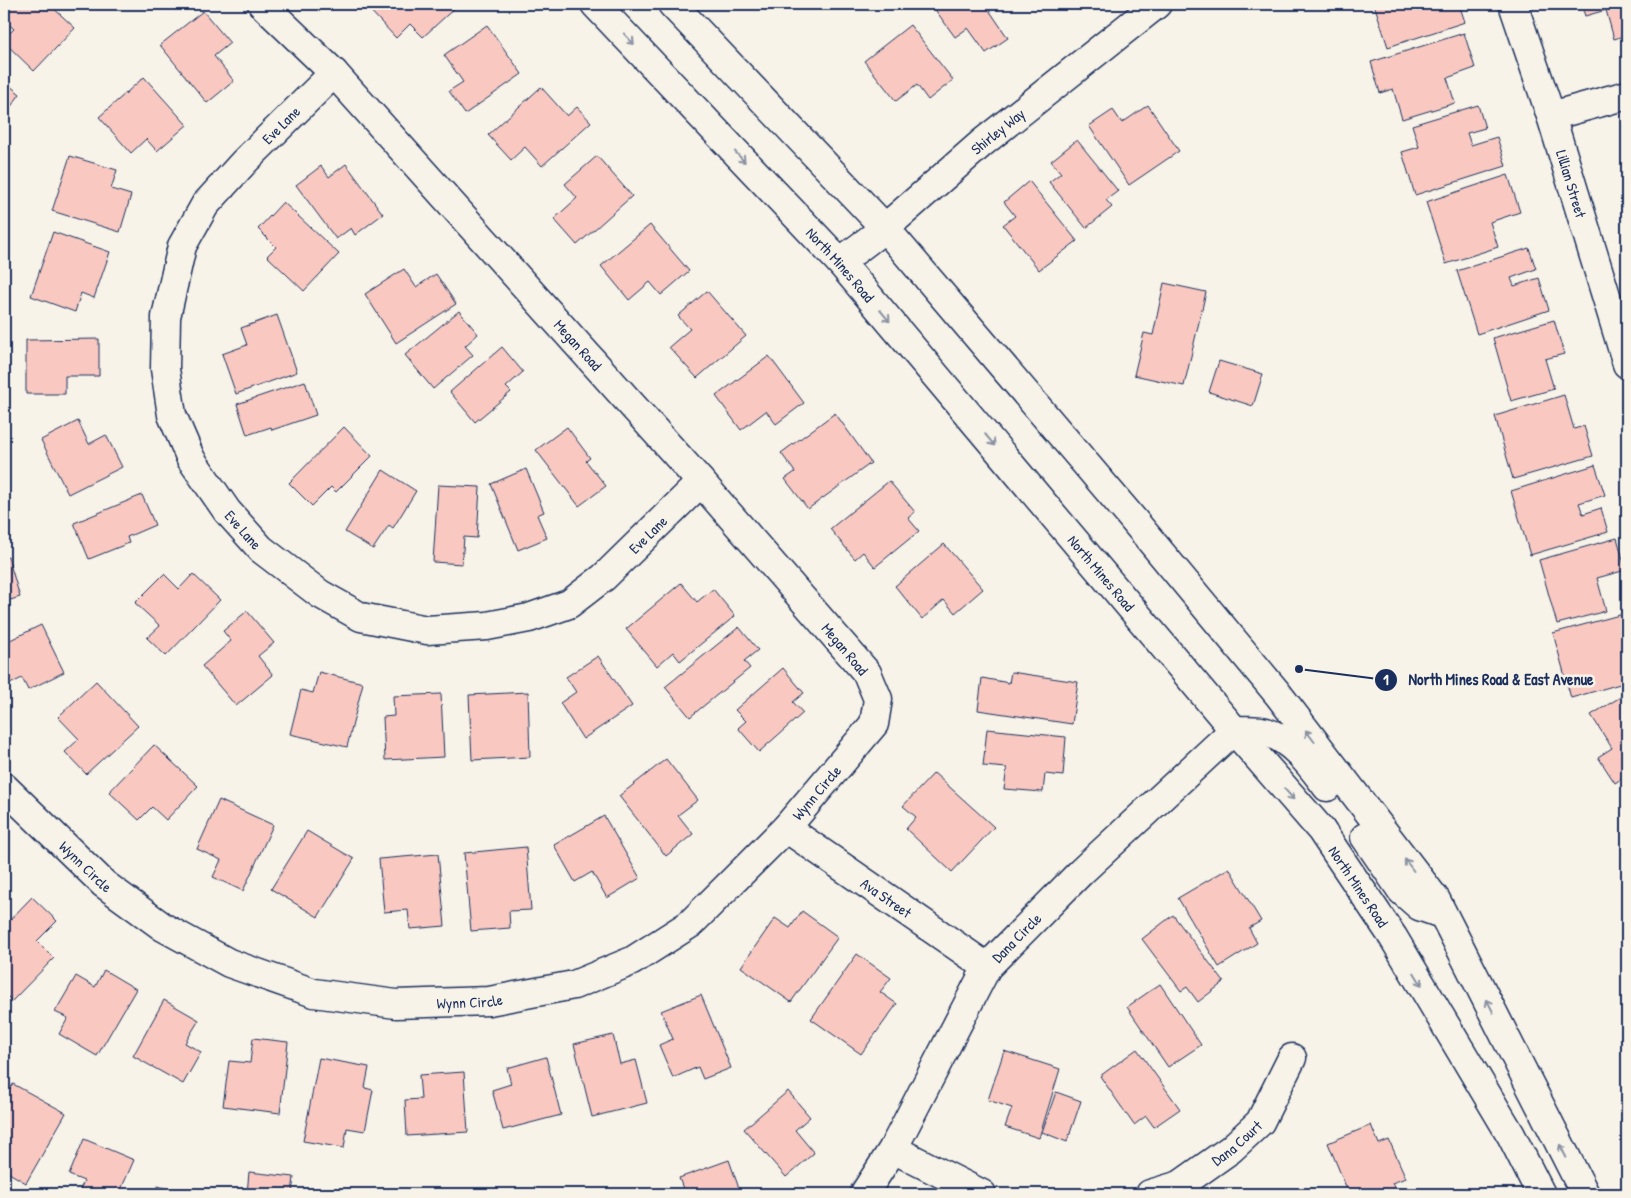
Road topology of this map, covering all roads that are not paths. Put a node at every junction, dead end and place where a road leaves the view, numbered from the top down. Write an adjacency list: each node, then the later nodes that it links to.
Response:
1 (262, 4): 6 (street, Megan Road)
2 (595, 4): 10 (street, North Mines Road, one-way to 10)
3 (672, 4): 9 (street)
4 (1157, 4): 9 (street, Shirley Way)
5 (1513, 4): 8 (street, Lillian Street)
6 (334, 73): 12 (street, Megan Road); 12 (street, Eve Lane)
7 (1627, 95): 8 (street)
8 (1552, 116): 11 (street, Lillian Street)
9 (885, 228): 10 (street, Shirley Way); 17 (street, one-way to 9)
10 (840, 262): 14 (street, North Mines Road, one-way to 14)
11 (1627, 364)
12 (701, 482): 13 (street, Megan Road)
13 (878, 699): 16 (street, Wynn Circle)
14 (1234, 730): 17 (street); 18 (street, Dana Circle); 20 (street, North Mines Road, one-way to 20)
15 (4, 787): 16 (street, Wynn Circle)
16 (786, 828): 18 (street, Ava Street)
17 (1443, 914): 27 (street, one-way to 17)
18 (987, 966): 21 (street, Dana Circle)
19 (1292, 1058): 24 (street, Dana Court)
20 (1511, 1135): 25 (street); 26 (street, North Mines Road)
21 (893, 1149): 22 (street, Dana Circle); 23 (street)
22 (864, 1194)
23 (982, 1194)
24 (1150, 1194)
25 (1520, 1194)
26 (1541, 1194)
27 (1585, 1194)

